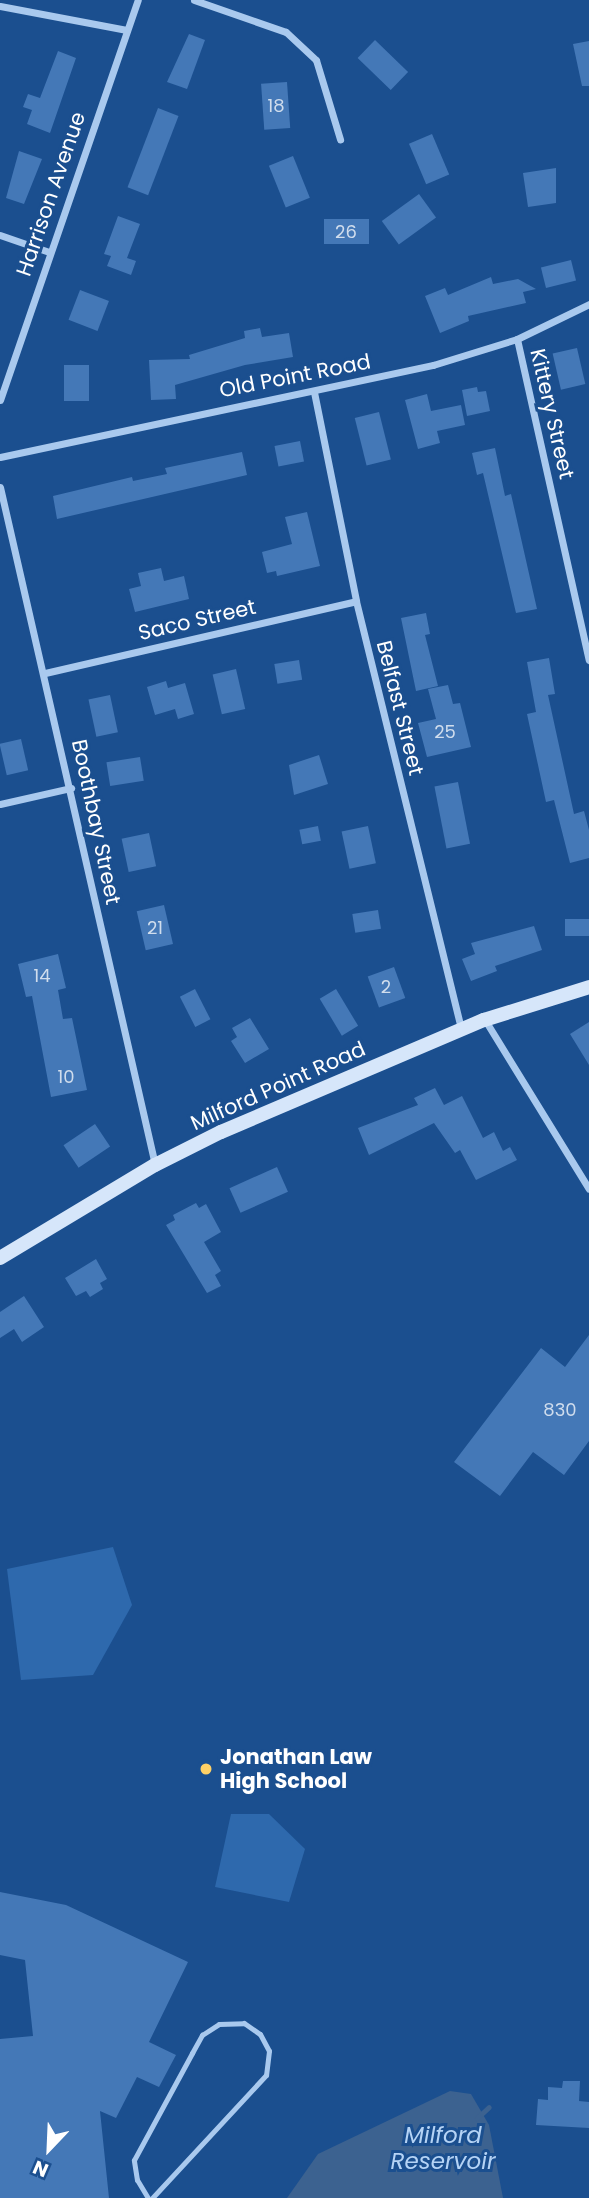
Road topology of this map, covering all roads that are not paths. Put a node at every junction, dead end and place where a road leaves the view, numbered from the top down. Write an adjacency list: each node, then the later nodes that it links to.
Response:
1 (138, 0): 4 (street, Harrison Avenue)
2 (194, 0): 5 (street)
3 (0, 6): 4 (street)
4 (127, 30): 7 (street, Harrison Avenue)
5 (340, 139)
6 (0, 235): 7 (street)
7 (49, 252): 11 (street, Harrison Avenue)
8 (589, 304): 9 (street, Old Point Road)
9 (517, 339): 10 (street, Old Point Road); 15 (street, Kittery Street)
10 (314, 392): 12 (street, Old Point Road); 14 (street, Belfast Street)
11 (0, 400)
12 (0, 457)
13 (0, 487): 16 (street, Boothbay Street)
14 (356, 601): 16 (street, Saco Street); 21 (street, Belfast Street)
15 (589, 660)
16 (44, 673): 17 (street, Boothbay Street)
17 (71, 788): 18 (street); 22 (street, Boothbay Street)
18 (0, 804)
19 (589, 987): 20 (main road, Milford Point Road)
20 (484, 1020): 21 (main road, Milford Point Road); 23 (street)
21 (461, 1030): 22 (main road, Milford Point Road)
22 (155, 1165): 24 (main road, Milford Point Road)
23 (589, 1189)
24 (0, 1258)
25 (150, 2198): 25 (lane)

